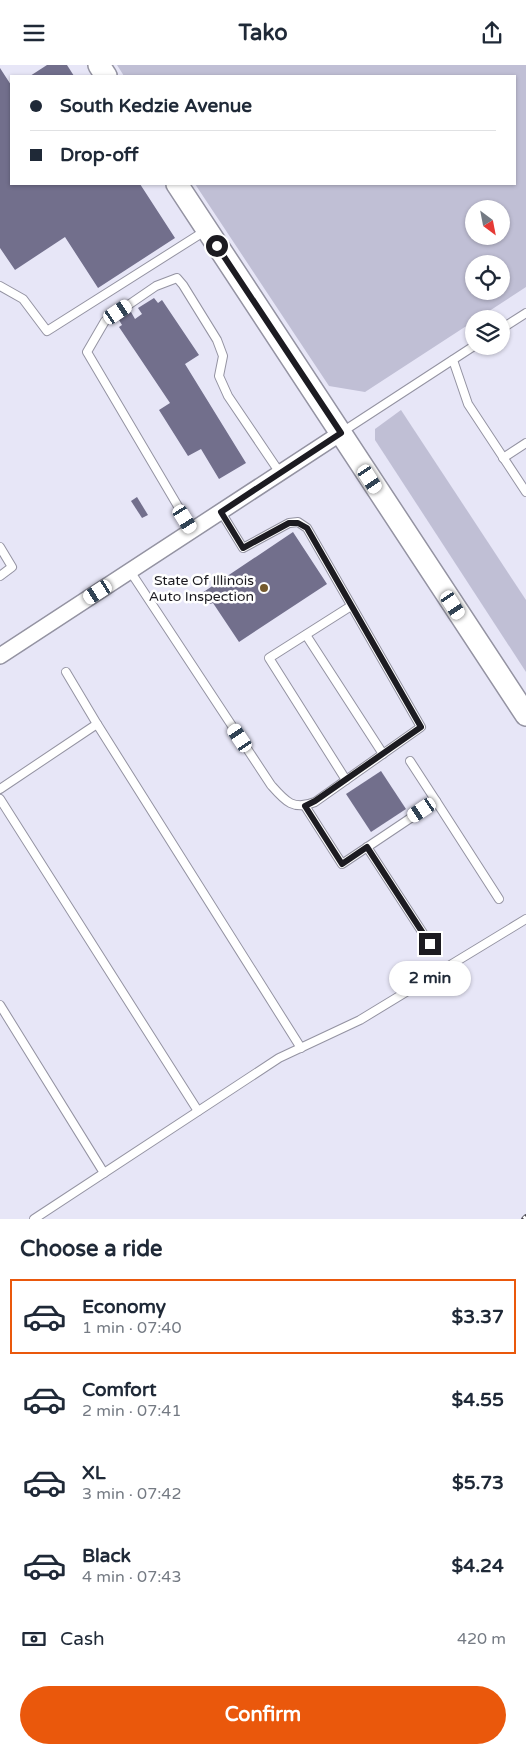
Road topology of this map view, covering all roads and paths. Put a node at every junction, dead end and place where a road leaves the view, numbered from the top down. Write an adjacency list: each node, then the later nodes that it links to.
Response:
1 (178, 185): 2 (main road)
2 (207, 230): 3 (lane); 8 (main road)
3 (0, 286)
4 (526, 313): 5 (lane)
5 (510, 323)
6 (465, 352): 7 (lane)
7 (453, 360): 8 (lane); 10 (lane)
8 (341, 433): 11 (street); 22 (main road)
9 (526, 443): 10 (lane)
10 (503, 458): 12 (lane)
11 (280, 473): 13 (street); 14 (lane)
12 (526, 492)
13 (221, 512): 14 (street); 18 (lane)
14 (192, 531): 16 (street)
15 (0, 547): 17 (lane)
16 (130, 571): 20 (street); 30 (lane)
17 (0, 576)
18 (351, 605): 19 (lane); 24 (lane)
19 (306, 635): 24 (lane); 26 (lane)
20 (0, 656)
21 (66, 673): 23 (lane)
22 (526, 715)
23 (97, 724): 27 (lane); 36 (lane)
24 (383, 753): 26 (lane)
25 (410, 761): 29 (lane)
26 (346, 780): 30 (lane)
27 (0, 789)
28 (0, 799): 37 (lane)
29 (436, 801): 31 (lane); 32 (lane)
30 (305, 806): 31 (lane)
31 (367, 847): 34 (lane)
32 (499, 899)
33 (526, 919): 36 (lane)
34 (430, 944)
35 (0, 1005): 38 (lane)
36 (301, 1047): 37 (lane)
37 (198, 1111): 38 (lane)
38 (104, 1173): 39 (lane)
39 (34, 1219)

